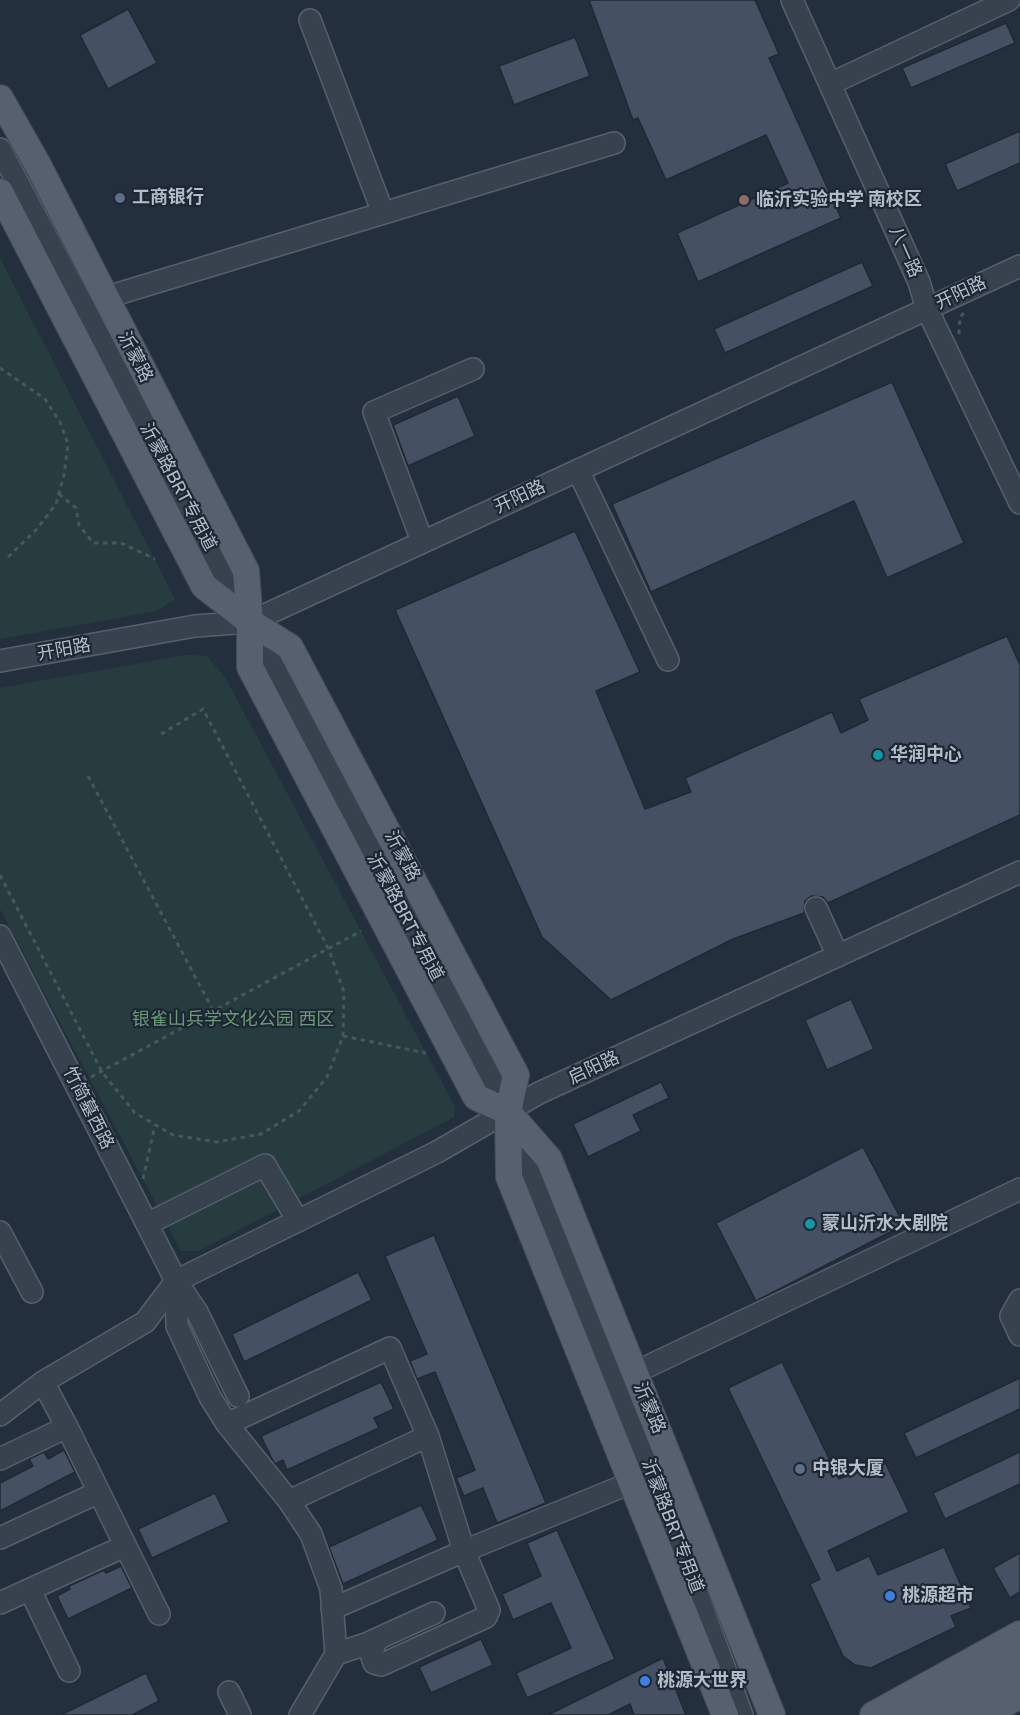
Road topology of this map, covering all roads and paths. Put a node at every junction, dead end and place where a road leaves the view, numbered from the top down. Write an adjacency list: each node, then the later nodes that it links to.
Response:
1 (792, 0): 4 (street, 八一路)
2 (1009, 0): 4 (street)
3 (310, 20): 9 (street)
4 (830, 84): 12 (street, 八一路)
5 (0, 98): 11 (main road, 沂蒙路)
6 (614, 143): 9 (street)
7 (0, 149): 23 (street, 沂蒙路BRT专用道)
8 (0, 192): 23 (main road, 沂蒙路)
9 (383, 213): 11 (street)
10 (1020, 266): 12 (street, 开阳路)
11 (104, 298): 23 (main road, 沂蒙路)
12 (927, 309): 17 (street, 开阳路); 19 (street, 八一路)
13 (968, 309): 14 (path)
14 (959, 336)
15 (0, 368): 18 (path)
16 (473, 369): 20 (street)
17 (578, 470): 20 (street, 开阳路); 24 (street)
18 (59, 494): 21 (path); 22 (path)
19 (1020, 503)
20 (422, 541): 23 (street, 开阳路)
21 (7, 558)
22 (155, 559)
23 (250, 622): 25 (street, 开阳路); 40 (main road, 沂蒙路); 40 (main road, 沂蒙路)
24 (668, 660)
25 (0, 661)
26 (161, 734): 33 (path)
27 (88, 776): 35 (path)
28 (1020, 872): 34 (street, 启阳路)
29 (0, 875): 38 (path)
30 (816, 908): 34 (street)
31 (361, 931): 33 (path)
32 (0, 936): 39 (street, 竹简墓西路)
33 (329, 950): 35 (path); 36 (path)
34 (838, 956): 40 (street, 启阳路)
35 (214, 1012): 38 (path)
36 (343, 1036): 37 (path); 41 (path)
37 (426, 1053)
38 (102, 1072): 39 (path); 41 (path)
39 (76, 1085): 45 (street, 竹简墓西路)
40 (507, 1112): 44 (street, 启阳路); 51 (main road, 沂蒙路); 59 (main road, 沂蒙路); 82 (street, 沂蒙路BRT专用道)
41 (155, 1125): 42 (path)
42 (143, 1179)
43 (1020, 1189): 51 (street)
44 (298, 1221): 45 (street); 47 (street, 启阳路)
45 (147, 1224): 47 (street, 竹简墓西路)
46 (0, 1232): 48 (street)
47 (176, 1281): 52 (street); 53 (street, 竹简墓西路); 55 (street)
48 (32, 1292)
49 (1020, 1300): 50 (street)
50 (1020, 1335)
51 (634, 1373): 83 (main road, 沂蒙路)
52 (43, 1382): 54 (street); 56 (street)
53 (238, 1396)
54 (0, 1415)
55 (227, 1424): 57 (street); 61 (street)
56 (67, 1427): 58 (street); 60 (street)
57 (428, 1436): 61 (street); 64 (street)
58 (0, 1459)
59 (633, 1482): 64 (street); 81 (main road, 沂蒙路)
60 (99, 1492): 62 (street); 63 (street)
61 (289, 1501): 68 (street)
62 (0, 1538)
63 (125, 1546): 65 (street); 70 (street)
64 (464, 1551): 66 (street); 72 (street)
65 (30, 1590): 67 (street); 75 (street)
66 (359, 1597): 68 (street); 72 (street)
67 (0, 1604)
68 (332, 1609): 74 (street)
69 (434, 1612): 72 (street)
70 (159, 1614)
71 (1020, 1634): 84 (main road)
72 (371, 1641): 74 (street)
73 (1020, 1653): 85 (main road)
74 (336, 1654): 80 (street)
75 (69, 1671)
76 (1020, 1674): 86 (main road)
77 (229, 1692): 79 (street)
78 (1020, 1695): 87 (main road)
79 (240, 1715)
80 (300, 1715)
81 (725, 1715)
82 (742, 1715)
83 (772, 1715)
84 (873, 1715)
85 (911, 1715)
86 (949, 1715)
87 (986, 1715)

